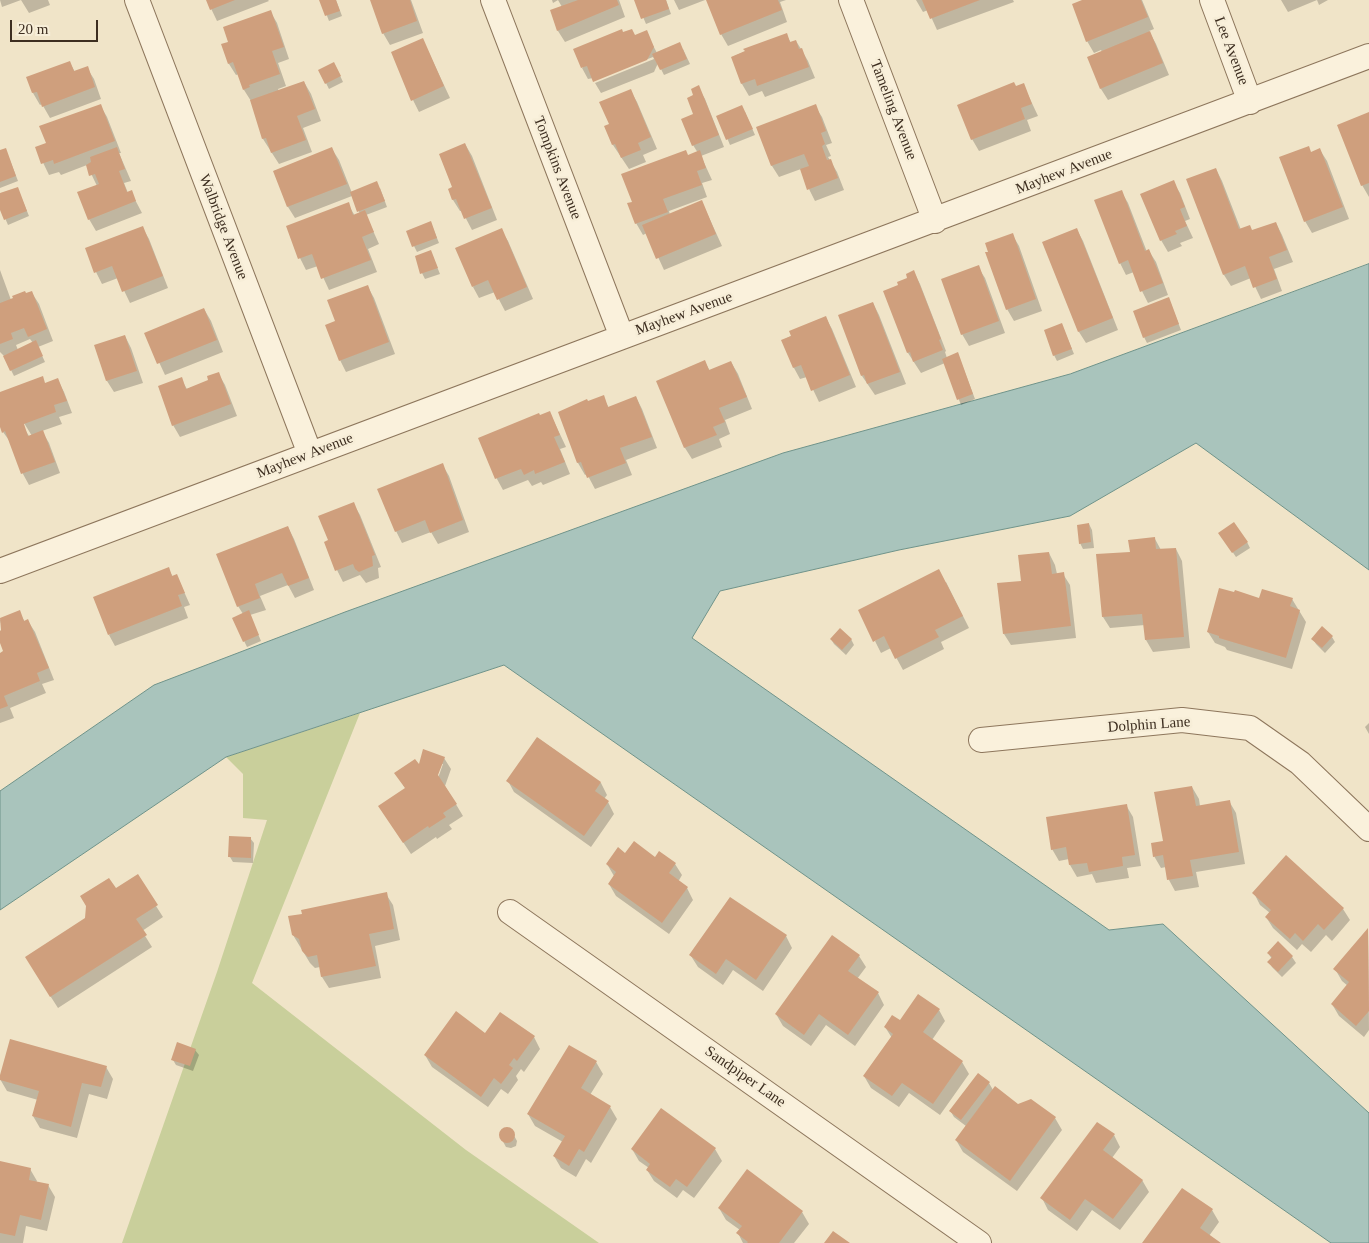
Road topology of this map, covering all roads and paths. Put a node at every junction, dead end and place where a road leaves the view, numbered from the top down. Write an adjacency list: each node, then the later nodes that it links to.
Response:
1 (137, 0): 9 (street, Walbridge Avenue)
2 (493, 0): 8 (street, Tompkins Avenue)
3 (851, 0): 7 (street, Tameling Avenue)
4 (1212, 0): 6 (street, Lee Avenue)
5 (1369, 56): 6 (street, Mayhew Avenue)
6 (1250, 102): 7 (street, Mayhew Avenue)
7 (935, 221): 8 (street, Mayhew Avenue)
8 (622, 337): 9 (street, Mayhew Avenue)
9 (310, 454): 10 (street, Mayhew Avenue)
10 (0, 571)
11 (981, 740): 12 (street, Dolphin Lane)
12 (1369, 829)
13 (510, 912): 14 (street, Sandpiper Lane)
14 (979, 1243)

